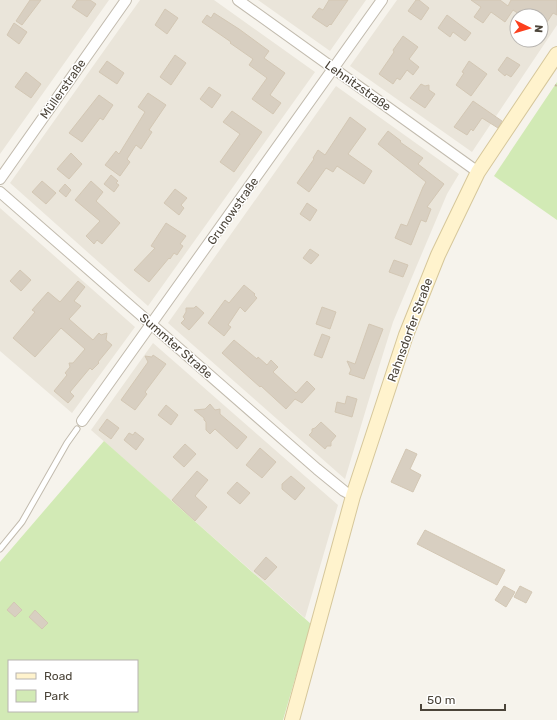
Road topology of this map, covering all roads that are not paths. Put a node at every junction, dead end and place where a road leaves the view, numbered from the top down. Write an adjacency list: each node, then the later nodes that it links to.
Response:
1 (126, 0): 7 (street, Müllerstraße)
2 (238, 0): 5 (street, Lehnitzstraße)
3 (382, 0): 5 (street, Grunowstraße)
4 (557, 54): 6 (street, Rahnsdorfer Straße)
5 (334, 69): 6 (street, Lehnitzstraße); 9 (street, Grunowstraße)
6 (478, 172): 11 (street, Rahnsdorfer Straße)
7 (0, 179)
8 (0, 192): 9 (street, Summter Straße)
9 (151, 324): 10 (street, Grunowstraße); 11 (street, Summter Straße)
10 (80, 425): 12 (lane)
11 (353, 496): 13 (street, Rahnsdorfer Straße)
12 (0, 549)
13 (292, 720)

